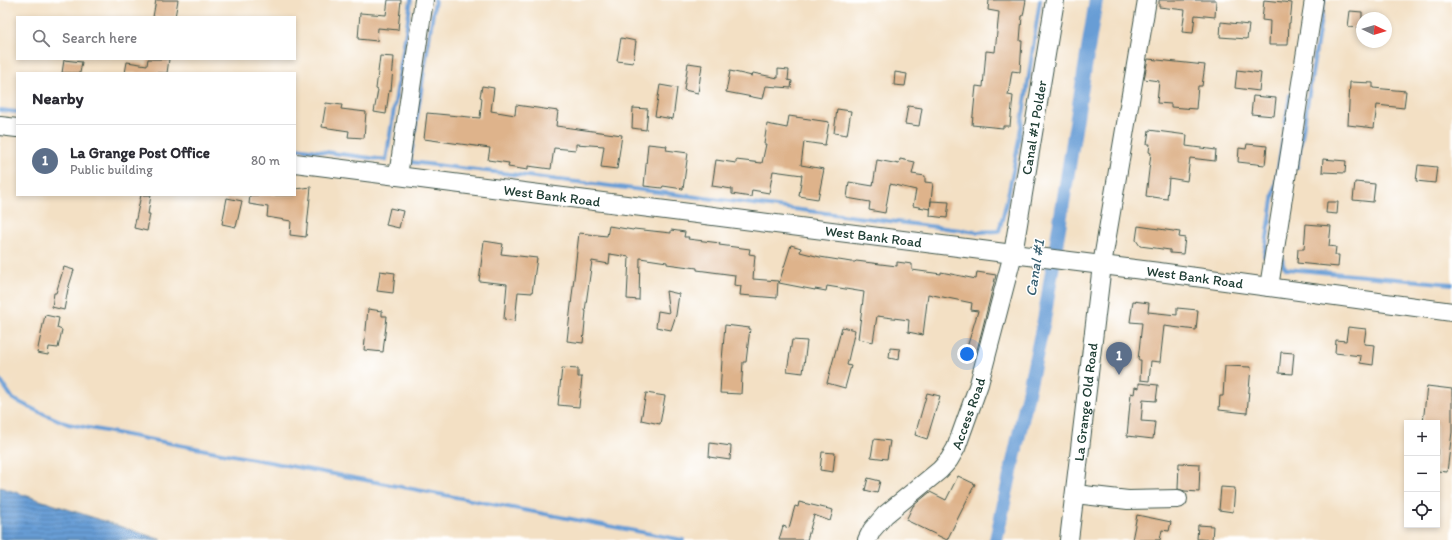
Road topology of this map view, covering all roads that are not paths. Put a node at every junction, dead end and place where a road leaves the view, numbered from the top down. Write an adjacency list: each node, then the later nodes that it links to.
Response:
1 (424, 0): 8 (street)
2 (1055, 0): 9 (street, Canal #1 Polder)
3 (1147, 0): 10 (street, La Grange Old Road)
4 (1314, 0): 11 (street)
5 (0, 126): 6 (street)
6 (16, 128)
7 (296, 163): 8 (street, West Bank Road)
8 (398, 176): 9 (street, West Bank Road)
9 (1022, 255): 10 (street, West Bank Road); 15 (street, Access Road)
10 (1095, 264): 11 (street, West Bank Road); 13 (street, La Grange Old Road)
11 (1268, 287): 12 (street, West Bank Road)
12 (1452, 312)
13 (1075, 494): 14 (street); 16 (street, La Grange Old Road)
14 (1178, 499)
15 (867, 540)
16 (1070, 540)

